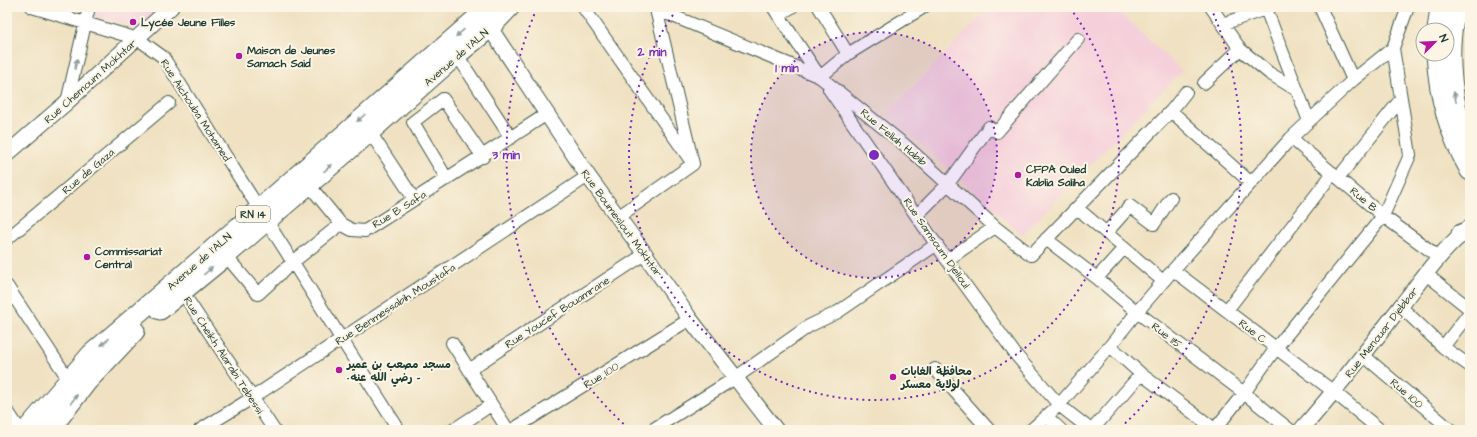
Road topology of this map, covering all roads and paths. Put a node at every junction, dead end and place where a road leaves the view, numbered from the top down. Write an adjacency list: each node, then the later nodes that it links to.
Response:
1 (32, 7): 19 (street, Rue Aichouba Mohamed)
2 (89, 7): 19 (street)
3 (171, 7): 21 (street, Rue Chemoum Mokhtar)
4 (510, 7): 17 (main road, Avenue de l'ALN / RN 14)
5 (583, 7): 45 (street)
6 (792, 7): 16 (street)
7 (818, 7): 25 (street)
8 (924, 7): 25 (street)
9 (1211, 7): 20 (street)
10 (1320, 7): 29 (street)
11 (1408, 7): 23 (street)
12 (1440, 7): 18 (main road)
13 (1457, 7): 42 (main road, one-way to 13)
14 (656, 8): 28 (street); 45 (street)
15 (1268, 8): 20 (street); 31 (street)
16 (775, 11): 28 (street, Rue Fellah Habib)
17 (487, 13): 26 (main road, Avenue de l'ALN / RN 14); 37 (street, Rue Boumeslout Mokhtar); 56 (main road, Avenue de l'ALN / RN 14, one-way to 56)
18 (1437, 22)
19 (85, 23): 21 (street, Rue Aichouba Mohamed); 34 (street, one-way to 19)
20 (1223, 24): 24 (street)
21 (138, 39): 34 (street, Rue Chemoum Mokhtar); 56 (street, Rue Aichouba Mohamed)
22 (1078, 39): 51 (street)
23 (1393, 48): 29 (street); 33 (street)
24 (1240, 49): 30 (street); 31 (street)
25 (848, 54): 28 (street)
26 (457, 55): 39 (main road, Avenue de l'ALN / RN 14); 40 (street)
27 (1437, 62): 46 (main road)
28 (820, 77): 51 (street, Rue Fellah Habib); 57 (street, Rue Samsoum Djelloul)
29 (1353, 80): 38 (street)
30 (1204, 83)
31 (1297, 90): 38 (street)
32 (1186, 92): 36 (street)
33 (1401, 99): 47 (street); 58 (street)
34 (67, 102): 43 (street, Rue Chemoum Mokhtar)
35 (169, 103): 65 (street, Rue de Gaza)
36 (1171, 111): 50 (street); 55 (street)
37 (547, 114): 40 (street, Rue B Safa); 48 (street, Rue Boumeslout Mokhtar)
38 (1309, 121): 41 (street)
39 (370, 132): 52 (main road, Avenue de l'ALN / RN 14, one-way to 39); 54 (street)
40 (511, 138): 44 (street, Rue B Safa)
41 (1291, 138): 47 (street, Rue B); 50 (street)
42 (1470, 147)
43 (7, 154)
44 (483, 157): 49 (street, Rue B Safa); 49 (street)
45 (693, 164): 60 (street)
46 (1470, 171)
47 (1336, 175): 58 (street, Rue B); 82 (street)
48 (588, 176): 60 (street, Rue Boumeslout Mokhtar); 86 (street, Rue Benmessabih Moustafa)
49 (447, 179): 54 (street, Rue B Safa)
50 (1251, 183): 74 (street)
51 (948, 184): 57 (street); 62 (street, Rue Fellah Habib)
52 (309, 185): 56 (main road, Avenue de l'ALN / RN 14); 61 (street)
53 (1171, 198): 64 (street)
54 (414, 199): 61 (street, Rue B Safa)
55 (1077, 208): 64 (street); 66 (street)
56 (263, 215): 70 (main road, Avenue de l'ALN / RN 14); 73 (street, Rue Aichouba Mohamed); 79 (main road, Avenue de l'ALN / RN 14)
57 (917, 215): 67 (street, Rue Samsoum Djelloul)
58 (1383, 216): 71 (street, Rue B); 90 (street)
59 (1470, 216): 63 (street, Rue Menouar Djebbar)
60 (618, 217): 69 (street, Rue Boumeslout Mokhtar)
61 (341, 224): 73 (street)
62 (994, 227): 66 (street, Rue Fellah Habib); 72 (street)
63 (1467, 231): 71 (street, Rue Menouar Djebbar)
64 (1106, 233): 68 (street)
65 (7, 239)
66 (1046, 239): 76 (street, Rue 115)
67 (937, 244): 72 (street, Rue Samsoum Djelloul); 96 (street)
68 (1124, 248): 76 (street); 77 (street)
69 (646, 254): 85 (street, Rue Boumeslout Mokhtar); 94 (street, Rue Youcef Bouamrane)
70 (226, 256): 73 (street); 79 (main road, Avenue de l'ALN / RN 14, one-way to 70)
71 (1439, 257): 75 (street, Rue Menouar Djebbar)
72 (947, 260): 101 (street, Rue Samsoum Djelloul)
73 (293, 262): 86 (street, Rue Aichouba Mohamed)
74 (1173, 270): 77 (street); 82 (street, Rue C)
75 (1426, 274): 80 (street, Rue Menouar Djebbar); 81 (street)
76 (1097, 278): 83 (street, Rue 115)
77 (1163, 281): 83 (street)
78 (7, 286): 97 (street)
79 (179, 287): 97 (main road, Avenue de l'ALN / RN 14, one-way to 97); 100 (street, Rue Cheikh Alarabi Tebessi); 109 (main road, Avenue de l'ALN / RN 14, one-way to 79)
80 (1401, 307): 89 (street); 91 (street, Rue Menouar Djebbar)
81 (1470, 309)
82 (1227, 310): 90 (street, Rue C)
83 (1137, 312): 88 (street); 99 (street, Rue 115)
84 (1470, 312): 89 (street)
85 (690, 319): 96 (street, Rue Boumeslout Mokhtar); 114 (street, Rue 100)
86 (341, 339): 100 (street, Rue Benmessabih Moustafa); 105 (street, Rue Aichouba Mohamed)
87 (452, 343): 94 (street)
88 (1110, 346): 95 (street); 101 (street)
89 (1442, 347): 92 (street)
90 (1276, 348): 98 (street, Rue C); 99 (street)
91 (1363, 355): 98 (street, Rue Menouar Djebbar); 124 (street, Rue 100)
92 (1470, 366)
93 (935, 368): 117 (street)
94 (470, 370): 102 (street)
95 (1141, 374): 106 (street); 120 (street)
96 (735, 378): 115 (street); 116 (street, Rue Boumeslout Mokhtar)
97 (69, 380): 108 (main road, Avenue de l'ALN / RN 14)
98 (1334, 392): 122 (street, Rue Menouar Djebbar); 123 (street, Rue C)
99 (1244, 393): 106 (street); 121 (street, Rue 115)
100 (252, 398): 110 (street, Rue Benmessabih Moustafa); 111 (street, Rue Cheikh Alarabi Tebessi)
101 (1059, 404): 104 (street); 120 (street, Rue Samsoum Djelloul)
102 (492, 405): 112 (street); 113 (street)
103 (7, 415): 107 (main road)
104 (1046, 416): 118 (street); 119 (street)
105 (396, 429)
106 (1216, 429)
107 (17, 430)
108 (26, 430)
109 (50, 430)
110 (200, 430)
111 (274, 430)
112 (453, 430)
113 (508, 430)
114 (512, 430)
115 (652, 430)
116 (776, 430)
117 (989, 430)
118 (1031, 430)
119 (1061, 430)
120 (1091, 430)
121 (1290, 430)
122 (1301, 430)
123 (1380, 430)
124 (1451, 430)

